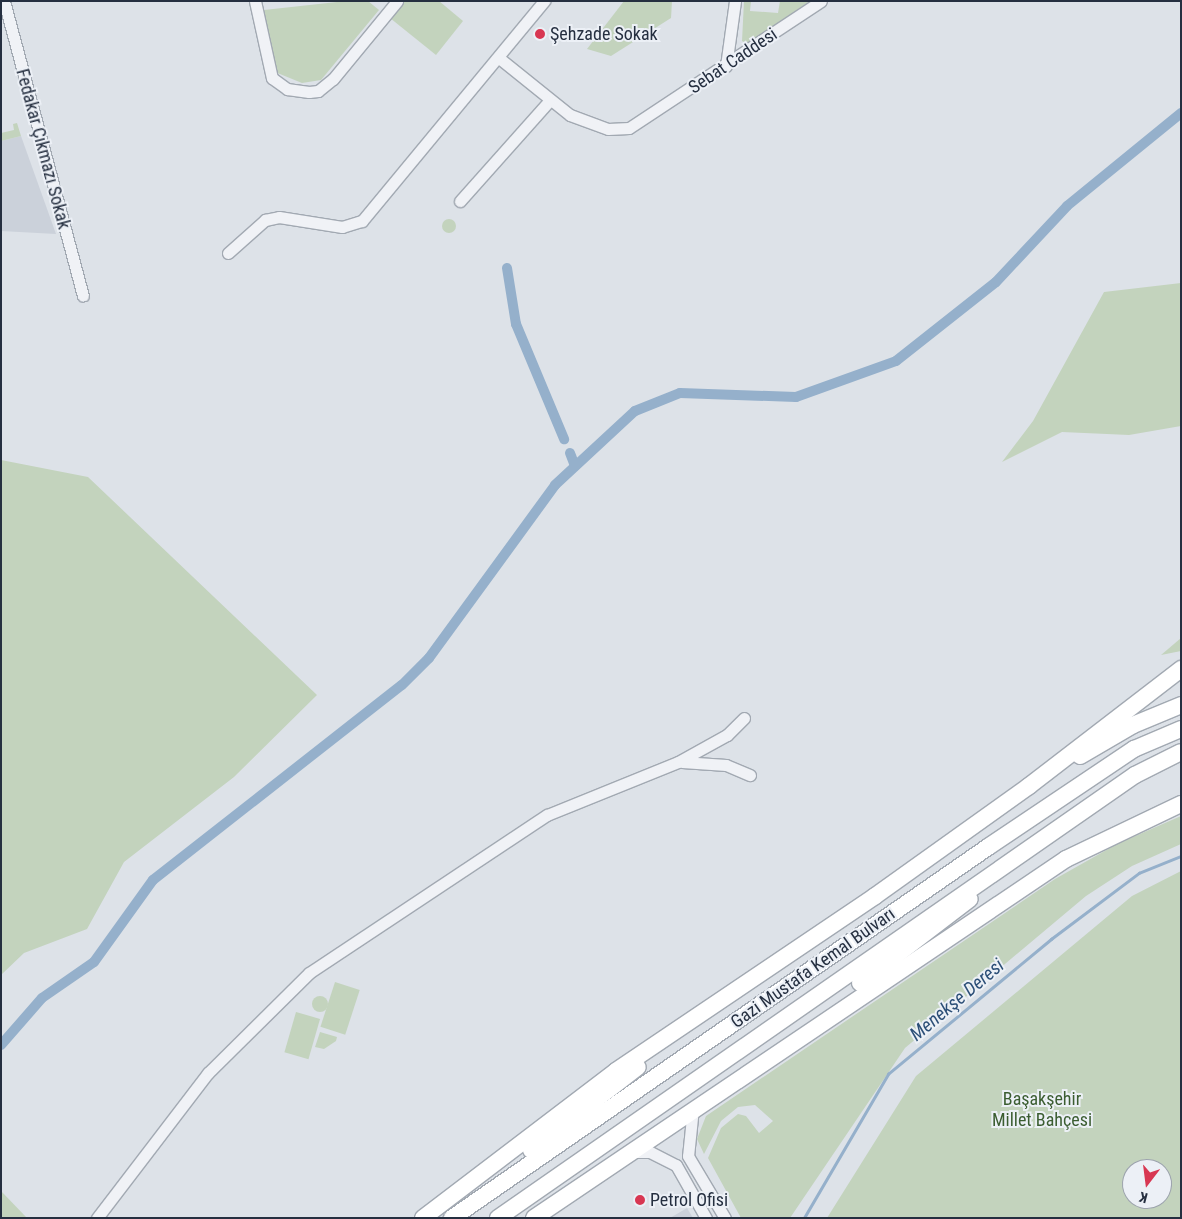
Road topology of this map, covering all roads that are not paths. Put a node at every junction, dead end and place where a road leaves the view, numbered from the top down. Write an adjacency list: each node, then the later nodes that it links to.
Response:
1 (4, 1): 12 (street, Fedakar Çıkmazı Sokak)
2 (255, 1): 3 (street)
3 (396, 1)
4 (544, 1): 7 (street)
5 (735, 1): 8 (street)
6 (821, 1): 8 (street, Sebat Caddesi)
7 (499, 58): 9 (street); 11 (street)
8 (726, 66): 9 (street, Sebat Caddesi)
9 (549, 101): 10 (street)
10 (460, 201)
11 (228, 253)
12 (83, 296)
13 (1181, 669): 20 (highway)
14 (1181, 705): 20 (highway)
15 (744, 718): 18 (street)
16 (1181, 729): 26 (highway, Gazi Mustafa Kemal Bulvarı)
17 (1181, 752): 22 (highway, Gazi Mustafa Kemal Bulvarı)
18 (678, 762): 19 (street); 27 (street)
19 (750, 775)
20 (1029, 786): 23 (highway)
21 (1181, 804): 24 (highway)
22 (1028, 848): 24 (highway); 29 (highway, Gazi Mustafa Kemal Bulvarı)
23 (712, 1007): 26 (highway); 28 (highway)
24 (693, 1106): 25 (highway); 32 (street)
25 (627, 1152): 30 (highway); 31 (street)
26 (455, 1215)
27 (97, 1218)
28 (423, 1218)
29 (498, 1218)
30 (534, 1218)
31 (706, 1218)
32 (725, 1218)

